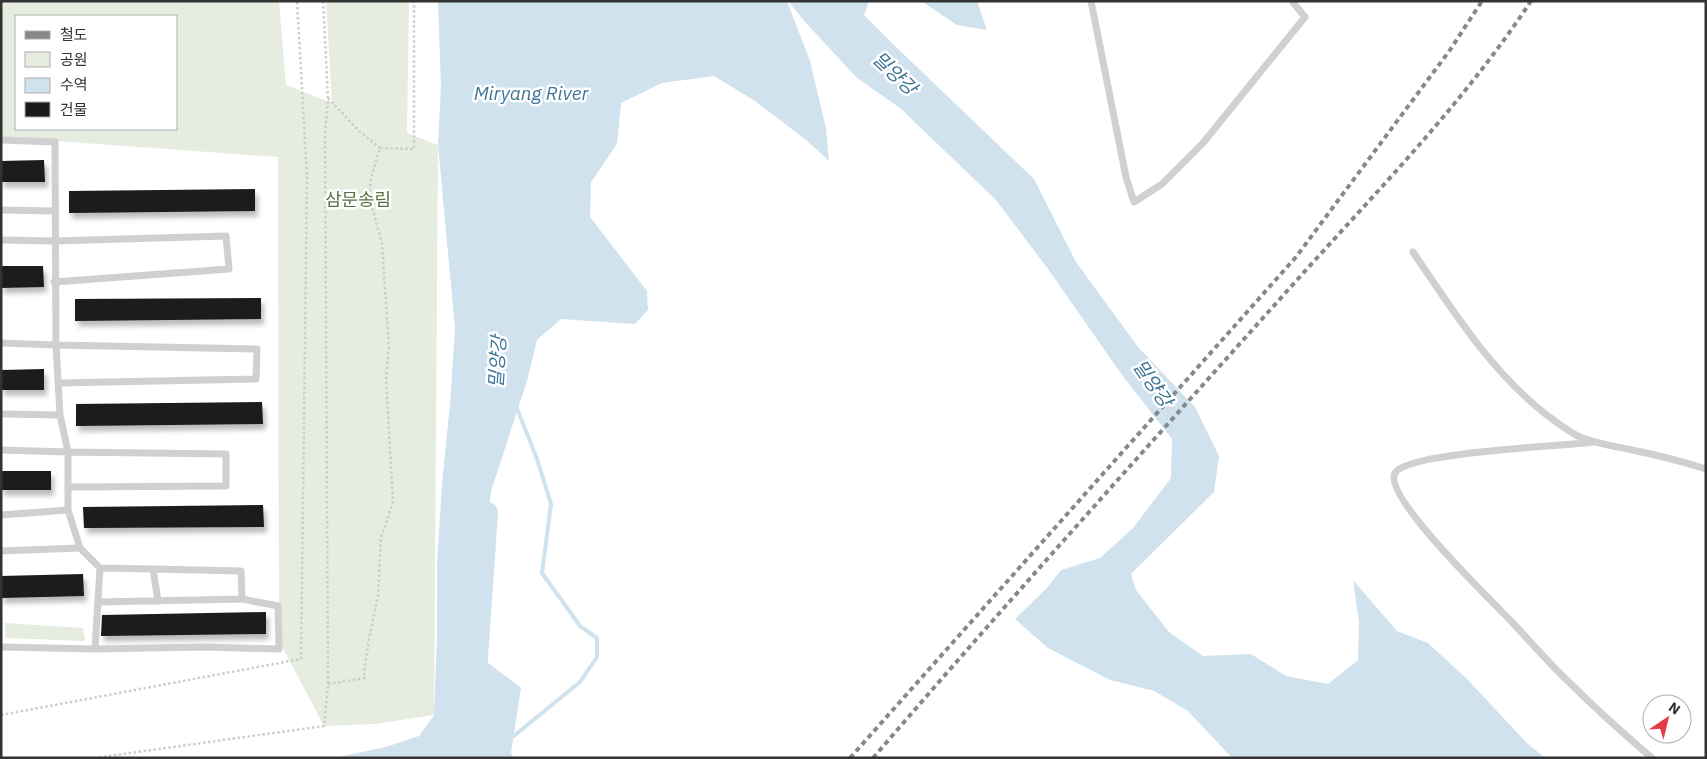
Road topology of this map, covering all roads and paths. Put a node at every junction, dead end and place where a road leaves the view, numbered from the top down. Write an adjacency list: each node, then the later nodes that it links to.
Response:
1 (297, 1): 37 (path)
2 (323, 1): 6 (path)
3 (414, 1): 8 (path)
4 (1092, 1): 5 (lane)
5 (1292, 1)
6 (328, 98): 8 (path); 36 (path)
7 (1, 140): 10 (lane)
8 (380, 148): 36 (path)
9 (1, 210): 10 (lane)
10 (55, 211): 12 (lane)
11 (1, 240): 12 (lane)
12 (55, 241): 14 (lane); 14 (lane)
13 (1413, 252): 20 (lane)
14 (54, 282): 16 (lane)
15 (1, 343): 16 (lane)
16 (56, 345): 17 (lane); 17 (lane)
17 (58, 383): 19 (lane)
18 (1, 414): 19 (lane)
19 (60, 415): 22 (lane)
20 (1594, 442): 23 (lane); 39 (lane)
21 (1, 450): 22 (lane)
22 (68, 452): 24 (lane); 24 (lane)
23 (1706, 468)
24 (68, 487): 25 (lane)
25 (68, 510): 26 (lane); 27 (lane)
26 (1, 515)
27 (80, 548): 28 (lane); 29 (lane)
28 (1, 551)
29 (100, 568): 30 (lane); 33 (lane)
30 (154, 569): 31 (lane); 32 (lane)
31 (242, 599): 32 (lane); 35 (lane)
32 (158, 601): 33 (lane)
33 (98, 602): 35 (lane)
34 (1, 647): 35 (lane)
35 (95, 649)
36 (328, 684): 38 (path)
37 (1, 715)
38 (94, 758)
39 (1652, 758)

